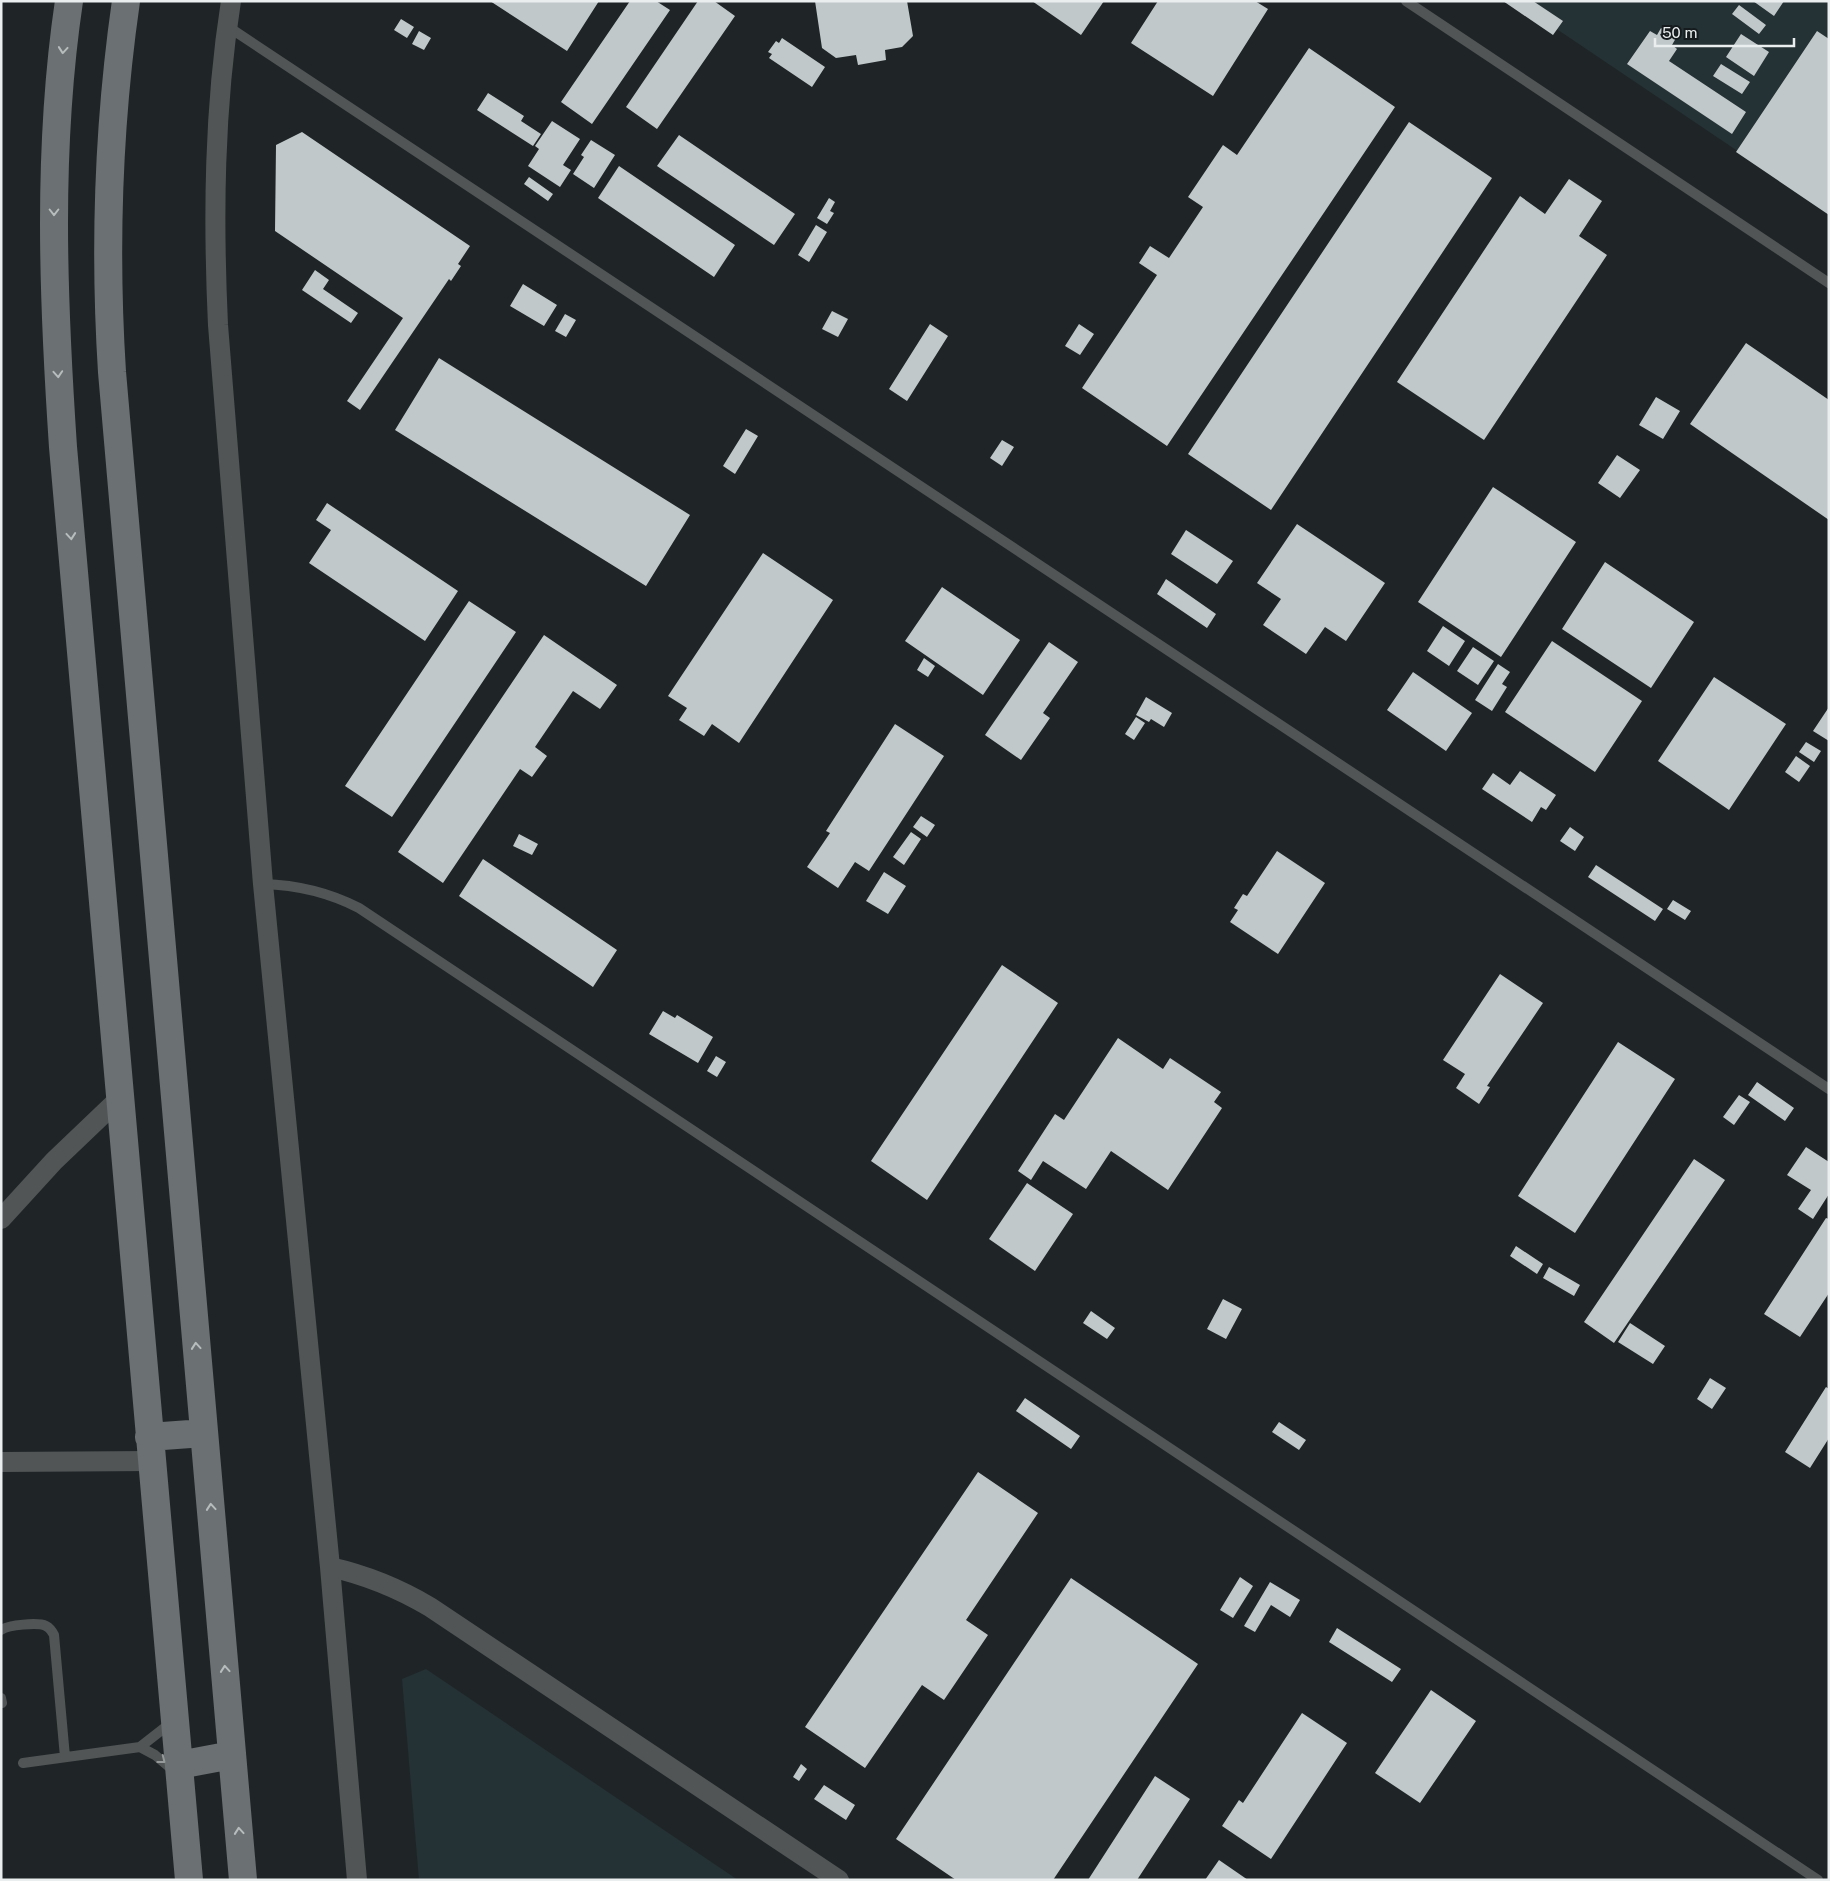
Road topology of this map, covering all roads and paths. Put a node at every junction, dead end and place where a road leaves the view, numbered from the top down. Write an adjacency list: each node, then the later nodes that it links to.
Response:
1 (69, 1): 9 (street, one-way to 9)
2 (126, 1): 11 (street, one-way to 2)
3 (231, 1): 5 (street)
4 (1406, 1): 6 (lane)
5 (227, 26): 7 (street); 8 (lane)
6 (1829, 283)
7 (263, 884): 14 (street); 28 (lane)
8 (1829, 1090)
9 (120, 1098): 10 (street); 12 (street)
10 (1, 1219)
11 (204, 1433): 12 (street); 20 (street, one-way to 11)
12 (150, 1449): 13 (street); 18 (street)
13 (1, 1462)
14 (330, 1567): 26 (street); 27 (street)
15 (1, 1630): 21 (lane)
16 (1, 1698): 17 (lane)
17 (2, 1703)
18 (175, 1720): 19 (lane); 23 (street)
19 (140, 1747): 21 (lane); 23 (lane, one-way to 23)
20 (232, 1755): 23 (street); 25 (street, one-way to 20)
21 (65, 1757): 22 (lane)
22 (23, 1763)
23 (180, 1772): 24 (street)
24 (189, 1880)
25 (243, 1880)
26 (357, 1880)
27 (839, 1880)
28 (1818, 1880)

